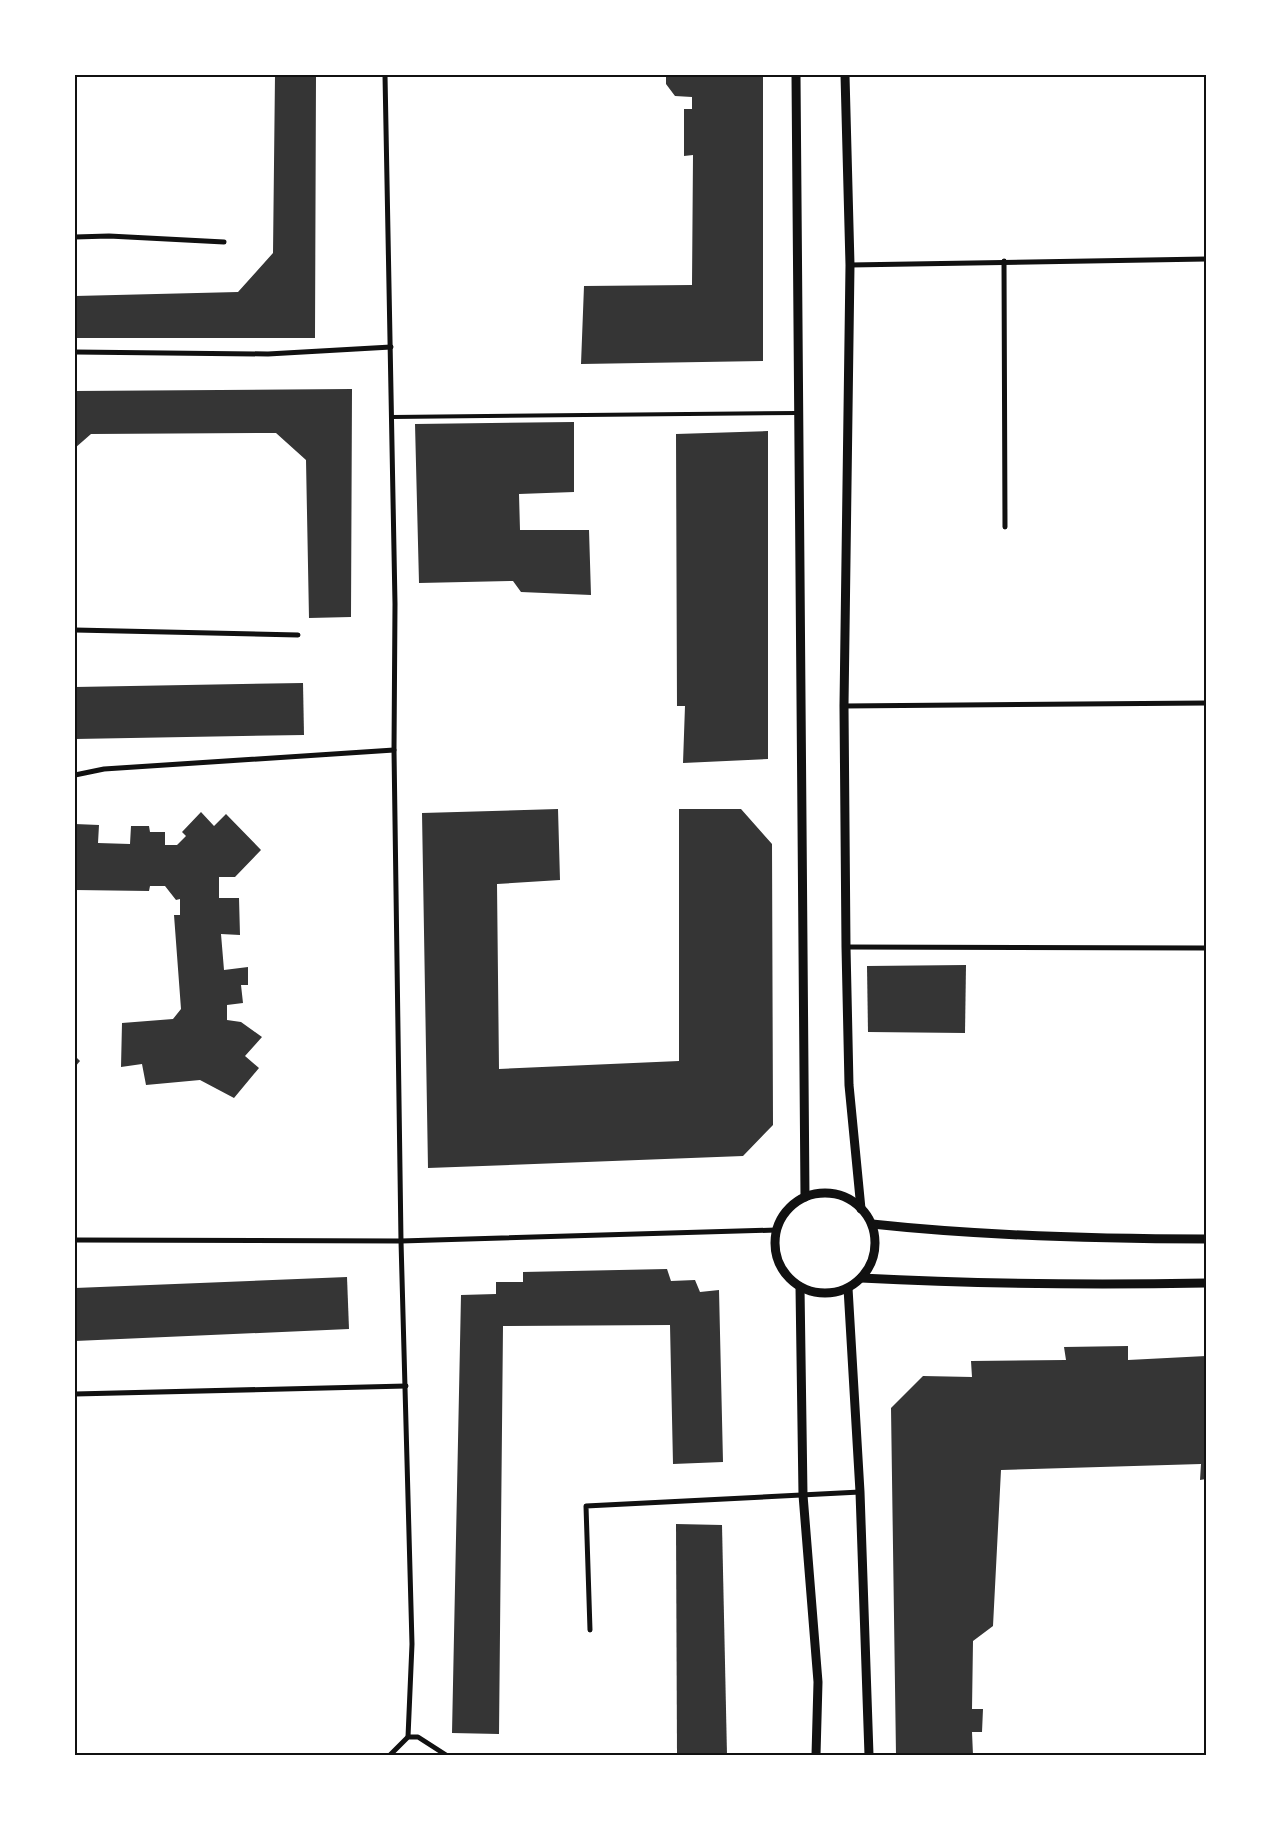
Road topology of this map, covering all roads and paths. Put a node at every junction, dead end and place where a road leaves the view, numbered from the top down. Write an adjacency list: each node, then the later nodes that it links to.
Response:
1 (385, 75): 9 (street)
2 (796, 75): 11 (street)
3 (845, 75): 8 (street)
4 (75, 237): 5 (street)
5 (224, 242)
6 (1206, 259): 7 (street)
7 (1004, 261): 8 (street); 13 (street)
8 (850, 264): 17 (street)
9 (391, 347): 10 (street); 12 (street)
10 (75, 352)
11 (800, 413): 12 (lane); 22 (street)
12 (392, 417): 18 (street)
13 (1005, 527)
14 (75, 630): 15 (street)
15 (298, 635)
16 (1206, 703): 17 (street)
17 (844, 706): 20 (street)
18 (394, 750): 19 (street); 28 (street)
19 (75, 775)
20 (846, 946): 21 (street); 23 (street)
21 (1206, 948)
22 (805, 1197): 23 (street); 25 (street)
23 (861, 1209): 24 (street)
24 (872, 1224): 26 (street); 29 (street)
25 (776, 1230): 28 (street); 31 (street)
26 (1206, 1239)
27 (75, 1240): 28 (street)
28 (401, 1241): 33 (street)
29 (861, 1278): 30 (street); 32 (street)
30 (1206, 1283)
31 (800, 1287): 32 (street); 36 (street)
32 (848, 1288): 35 (street)
33 (406, 1386): 34 (street); 38 (street)
34 (75, 1394)
35 (860, 1492): 36 (street); 42 (street)
36 (803, 1495): 37 (street); 41 (street)
37 (590, 1630)
38 (408, 1737): 39 (street); 40 (street)
39 (390, 1755)
40 (446, 1755)
41 (816, 1755)
42 (868, 1755)

